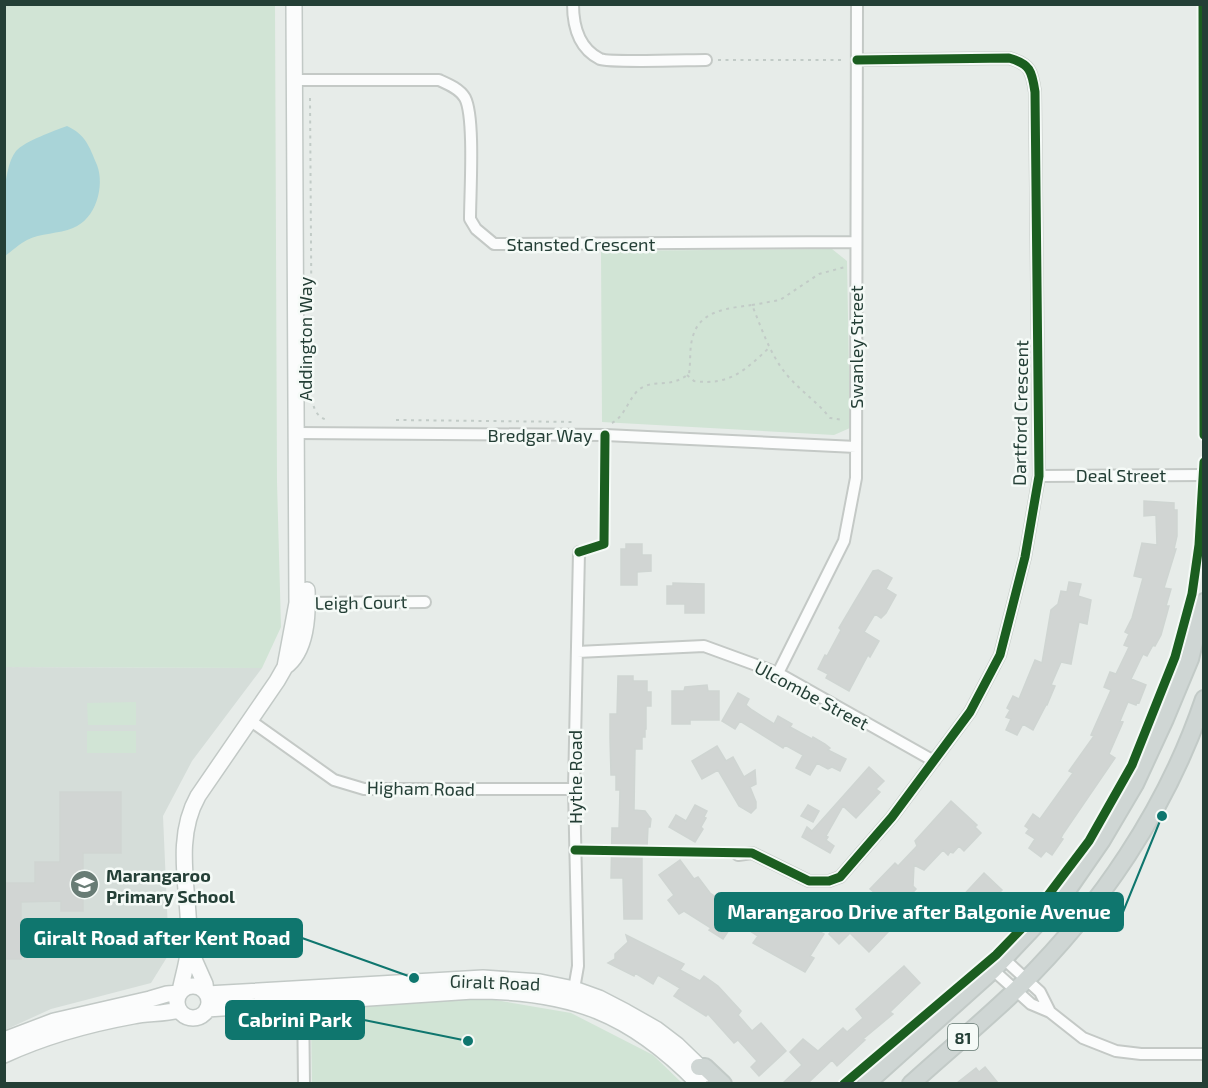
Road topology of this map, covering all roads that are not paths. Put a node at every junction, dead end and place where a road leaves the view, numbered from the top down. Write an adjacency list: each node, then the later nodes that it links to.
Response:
1 (294, 4): 7 (street, Addington Way)
2 (303, 4): 7 (street, Addington Way)
3 (573, 4): 5 (street)
4 (857, 4): 6 (street, Swanley Street)
5 (706, 60)
6 (857, 60): 8 (street, Swanley Street); 12 (street, Dartford Crescent)
7 (300, 80): 8 (street, Stansted Crescent); 9 (street, Addington Way)
8 (856, 242): 10 (street, Swanley Street)
9 (302, 433): 10 (street, Bredgar Way); 15 (street, Addington Way)
10 (855, 447): 18 (street, Swanley Street)
11 (1203, 475): 12 (street, Deal Street)
12 (1039, 476): 21 (street, Dartford Crescent)
13 (579, 552): 17 (street, Hythe Road)
14 (425, 602): 15 (street, Leigh Court)
15 (302, 603): 20 (street, Addington Way)
16 (1203, 610): 25 (main road, 81)
17 (577, 652): 18 (street, Ulcombe Street); 22 (street, Hythe Road)
18 (778, 673): 21 (street, Ulcombe Street)
19 (1203, 699): 26 (main road, 81)
20 (251, 721): 22 (street, Higham Road); 24 (street, Addington Way)
21 (934, 761): 23 (street, Dartford Crescent)
22 (574, 789): 28 (street, Hythe Road)
23 (738, 855)
24 (189, 948): 27 (street, Addington Way); 30 (street, Addington Way)
25 (998, 964): 26 (street); 39 (main road, 81)
26 (1021, 985): 33 (street); 40 (main road, 81)
27 (180, 992): 30 (street); 31 (street); 32 (street)
28 (573, 995): 29 (street, Giralt Road); 35 (street, Giralt Road)
29 (303, 996): 30 (street, Giralt Road); 36 (street)
30 (207, 998): 31 (street)
31 (178, 1010): 34 (street)
32 (4, 1040)
33 (1203, 1054)
34 (4, 1055)
35 (699, 1075): 37 (street, Giralt Road); 38 (main road)
36 (304, 1083)
37 (716, 1083)
38 (723, 1083)
39 (867, 1083)
40 (911, 1083)

